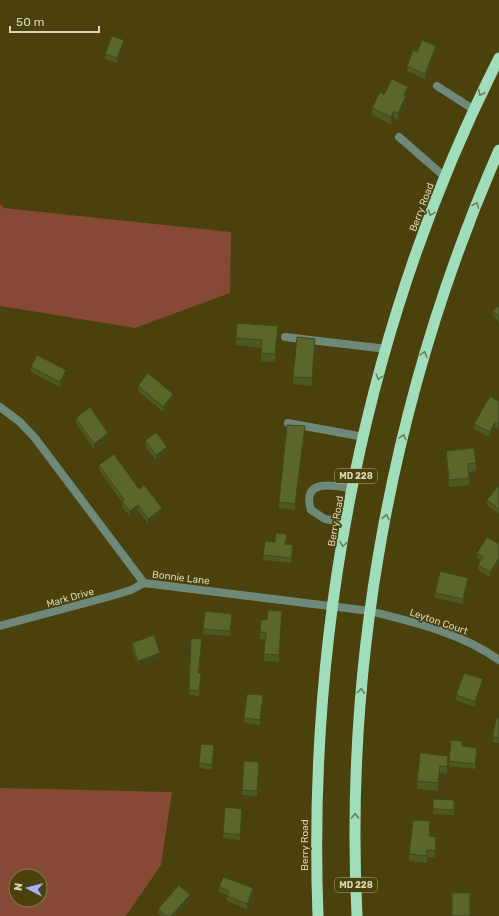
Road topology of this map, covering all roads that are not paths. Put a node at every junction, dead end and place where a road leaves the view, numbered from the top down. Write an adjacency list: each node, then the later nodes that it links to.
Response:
1 (499, 58): 3 (highway, Berry Road / MD 228, one-way to 3)
2 (437, 86): 3 (street)
3 (473, 109): 6 (highway, Berry Road / MD 228)
4 (399, 137): 6 (street)
5 (499, 150): 16 (highway, MD 228, one-way to 5)
6 (445, 177): 8 (highway, Berry Road / MD 228, one-way to 8)
7 (285, 337): 8 (street)
8 (387, 349): 11 (highway, Berry Road / MD 228, one-way to 11)
9 (0, 407): 14 (street, Bonnie Lane)
10 (288, 423): 11 (street)
11 (364, 437): 12 (highway, Berry Road / MD 228)
12 (353, 489): 13 (highway, Berry Road / MD 228); 13 (street)
13 (346, 523): 15 (highway, Berry Road / MD 228, one-way to 15)
14 (144, 583): 15 (street, Bonnie Lane); 17 (street, Mark Drive)
15 (333, 606): 16 (street, Bonnie Lane); 19 (highway, Berry Road / MD 228)
16 (370, 611): 18 (street, Leyton Court); 20 (highway, MD 228, one-way to 16)
17 (0, 626)
18 (499, 660)
19 (318, 916)
20 (357, 916)

